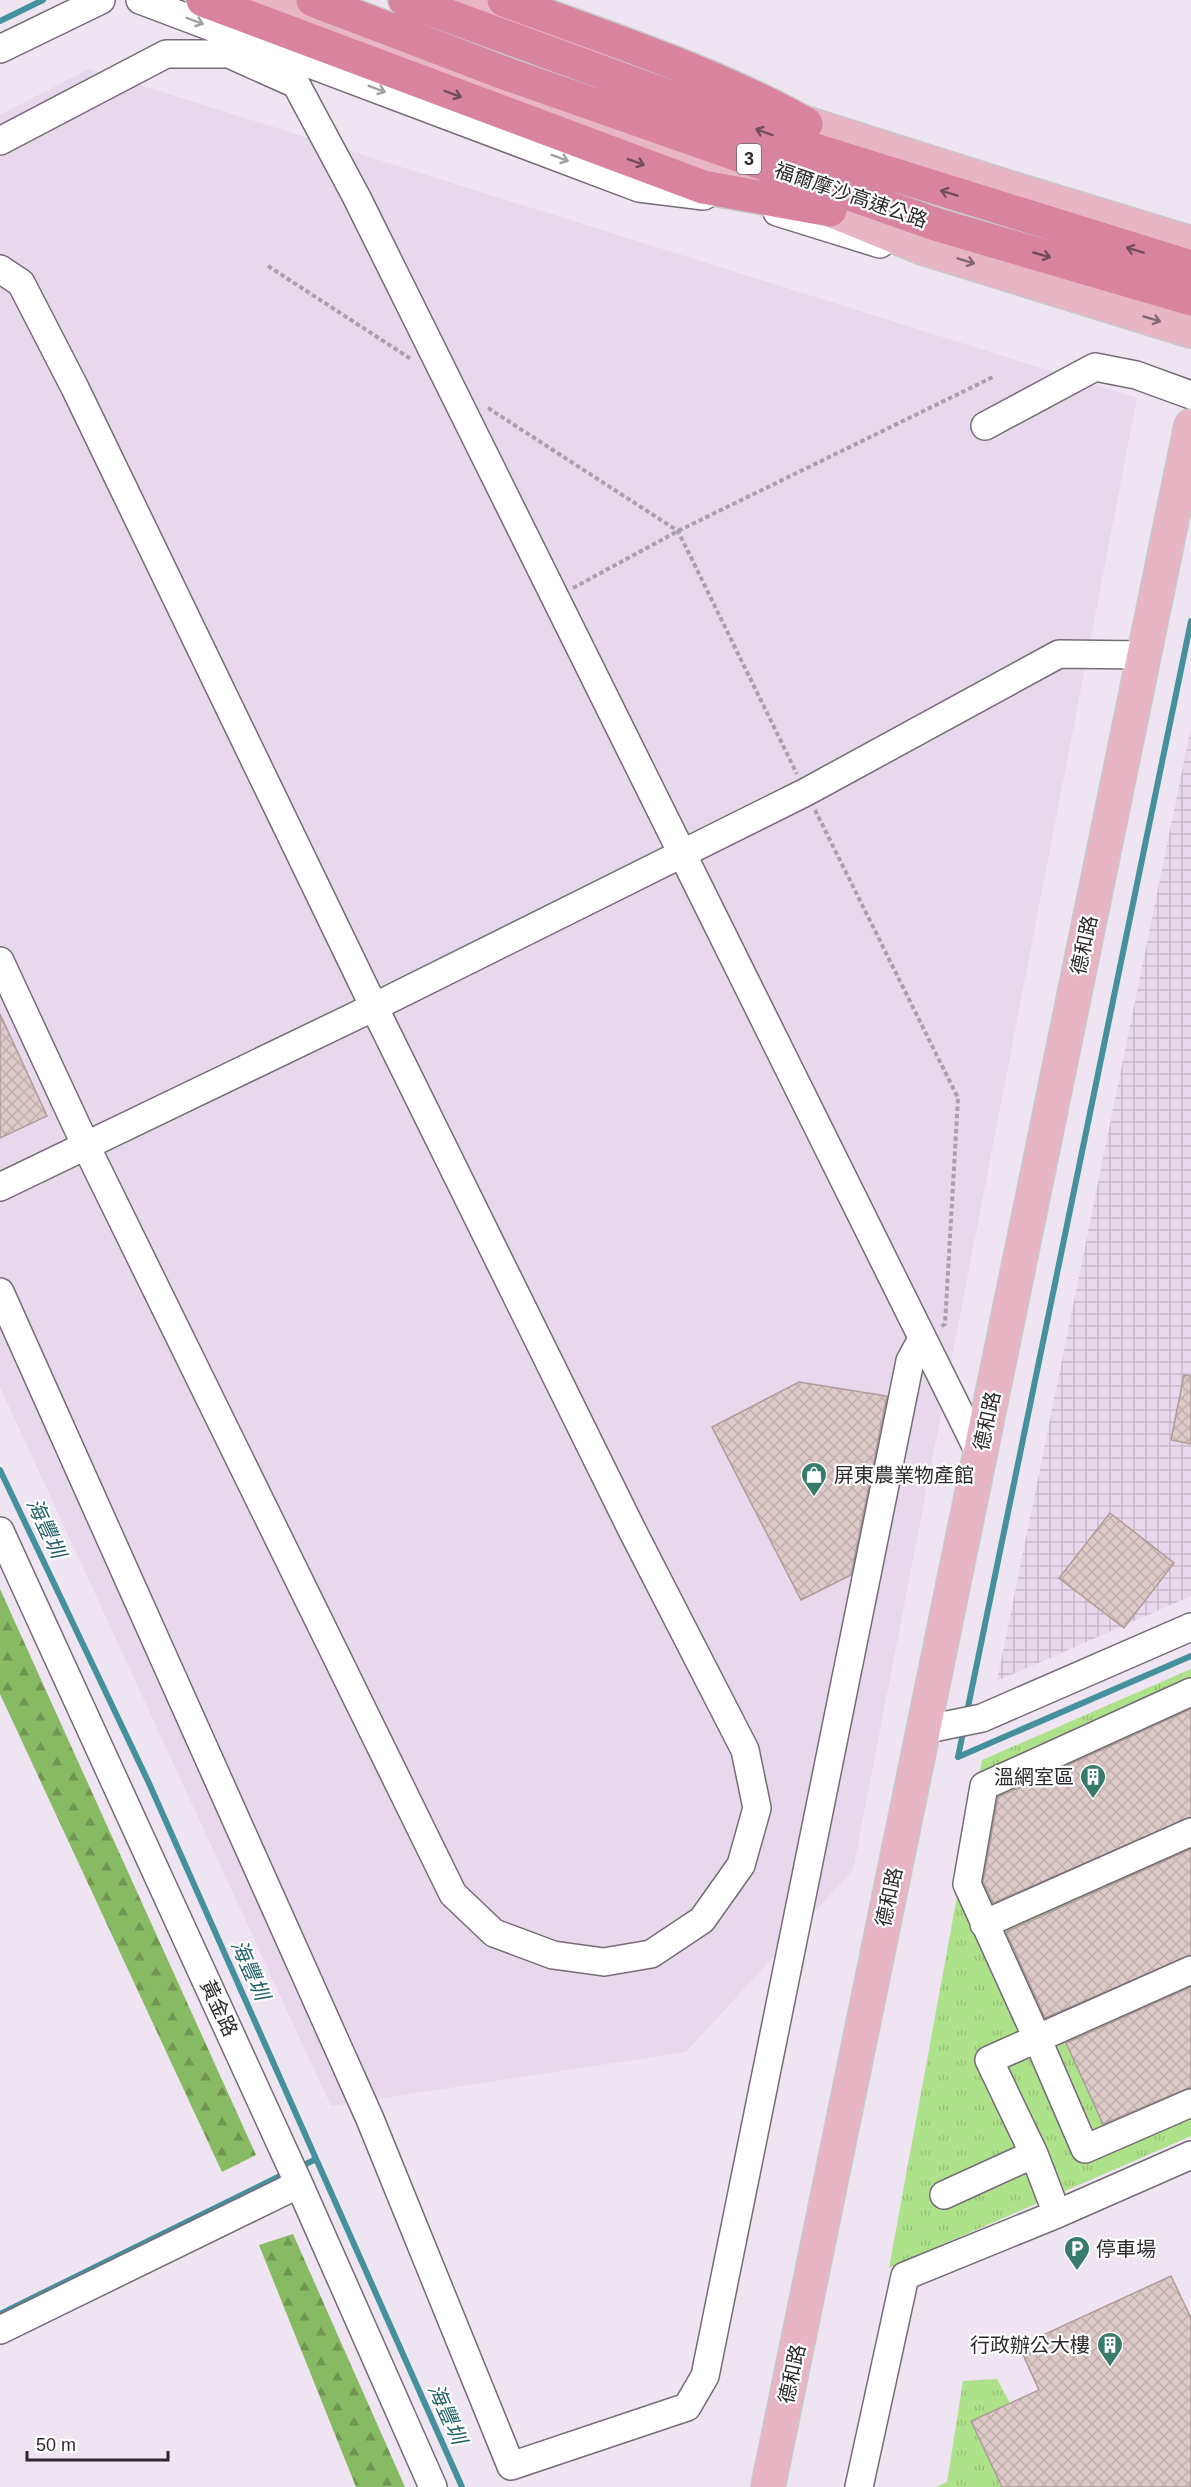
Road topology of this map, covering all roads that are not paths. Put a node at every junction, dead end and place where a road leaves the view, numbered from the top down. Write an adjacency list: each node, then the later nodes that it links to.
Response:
1 (101, 0): 10 (street)
2 (140, 0): 16 (street, one-way to 16)
3 (203, 0): 14 (highway, one-way to 14)
4 (261, 0): 14 (main road)
5 (313, 0): 19 (highway, 福爾摩沙高速公路 / 3, one-way to 19)
6 (405, 0): 17 (highway, 福爾摩沙高速公路 / 3, one-way to 6)
7 (454, 0): 11 (main road)
8 (504, 0): 11 (highway)
9 (550, 0): 13 (street)
10 (0, 49)
11 (806, 124): 13 (main road)
12 (0, 141): 25 (street)
13 (917, 158): 15 (main road)
14 (830, 210): 16 (main road)
15 (1191, 243)
16 (923, 248): 20 (main road, one-way to 20)
17 (1191, 267)
18 (0, 269): 27 (street)
19 (1191, 299)
20 (1191, 331)
21 (1191, 395): 22 (street)
22 (985, 426)
23 (1191, 426): 24 (main road, 德和路)
24 (1144, 655): 25 (street); 32 (main road, 德和路)
25 (682, 853): 27 (street); 31 (street)
26 (0, 961): 28 (street)
27 (374, 1007): 28 (street); 28 (street)
28 (86, 1146): 29 (street)
29 (0, 1187)
30 (0, 1292): 31 (street)
31 (922, 1339): 32 (street)
32 (980, 1454): 36 (main road, 德和路)
33 (0, 1531): 44 (street, 黃金路)
34 (1191, 1627): 36 (street)
35 (1191, 1692): 38 (street)
36 (923, 1730): 49 (main road, 德和路)
37 (1191, 1832): 38 (street)
38 (984, 1924): 40 (street)
39 (1191, 1970): 40 (street)
40 (1038, 2038): 41 (street); 42 (street)
41 (1191, 2103)
42 (1034, 2154): 45 (street); 46 (street)
43 (1191, 2156): 46 (street)
44 (299, 2184): 47 (street); 48 (street, 黃金路)
45 (944, 2195)
46 (1057, 2214): 50 (street)
47 (0, 2330)
48 (433, 2487)
49 (768, 2487)
50 (859, 2487)

